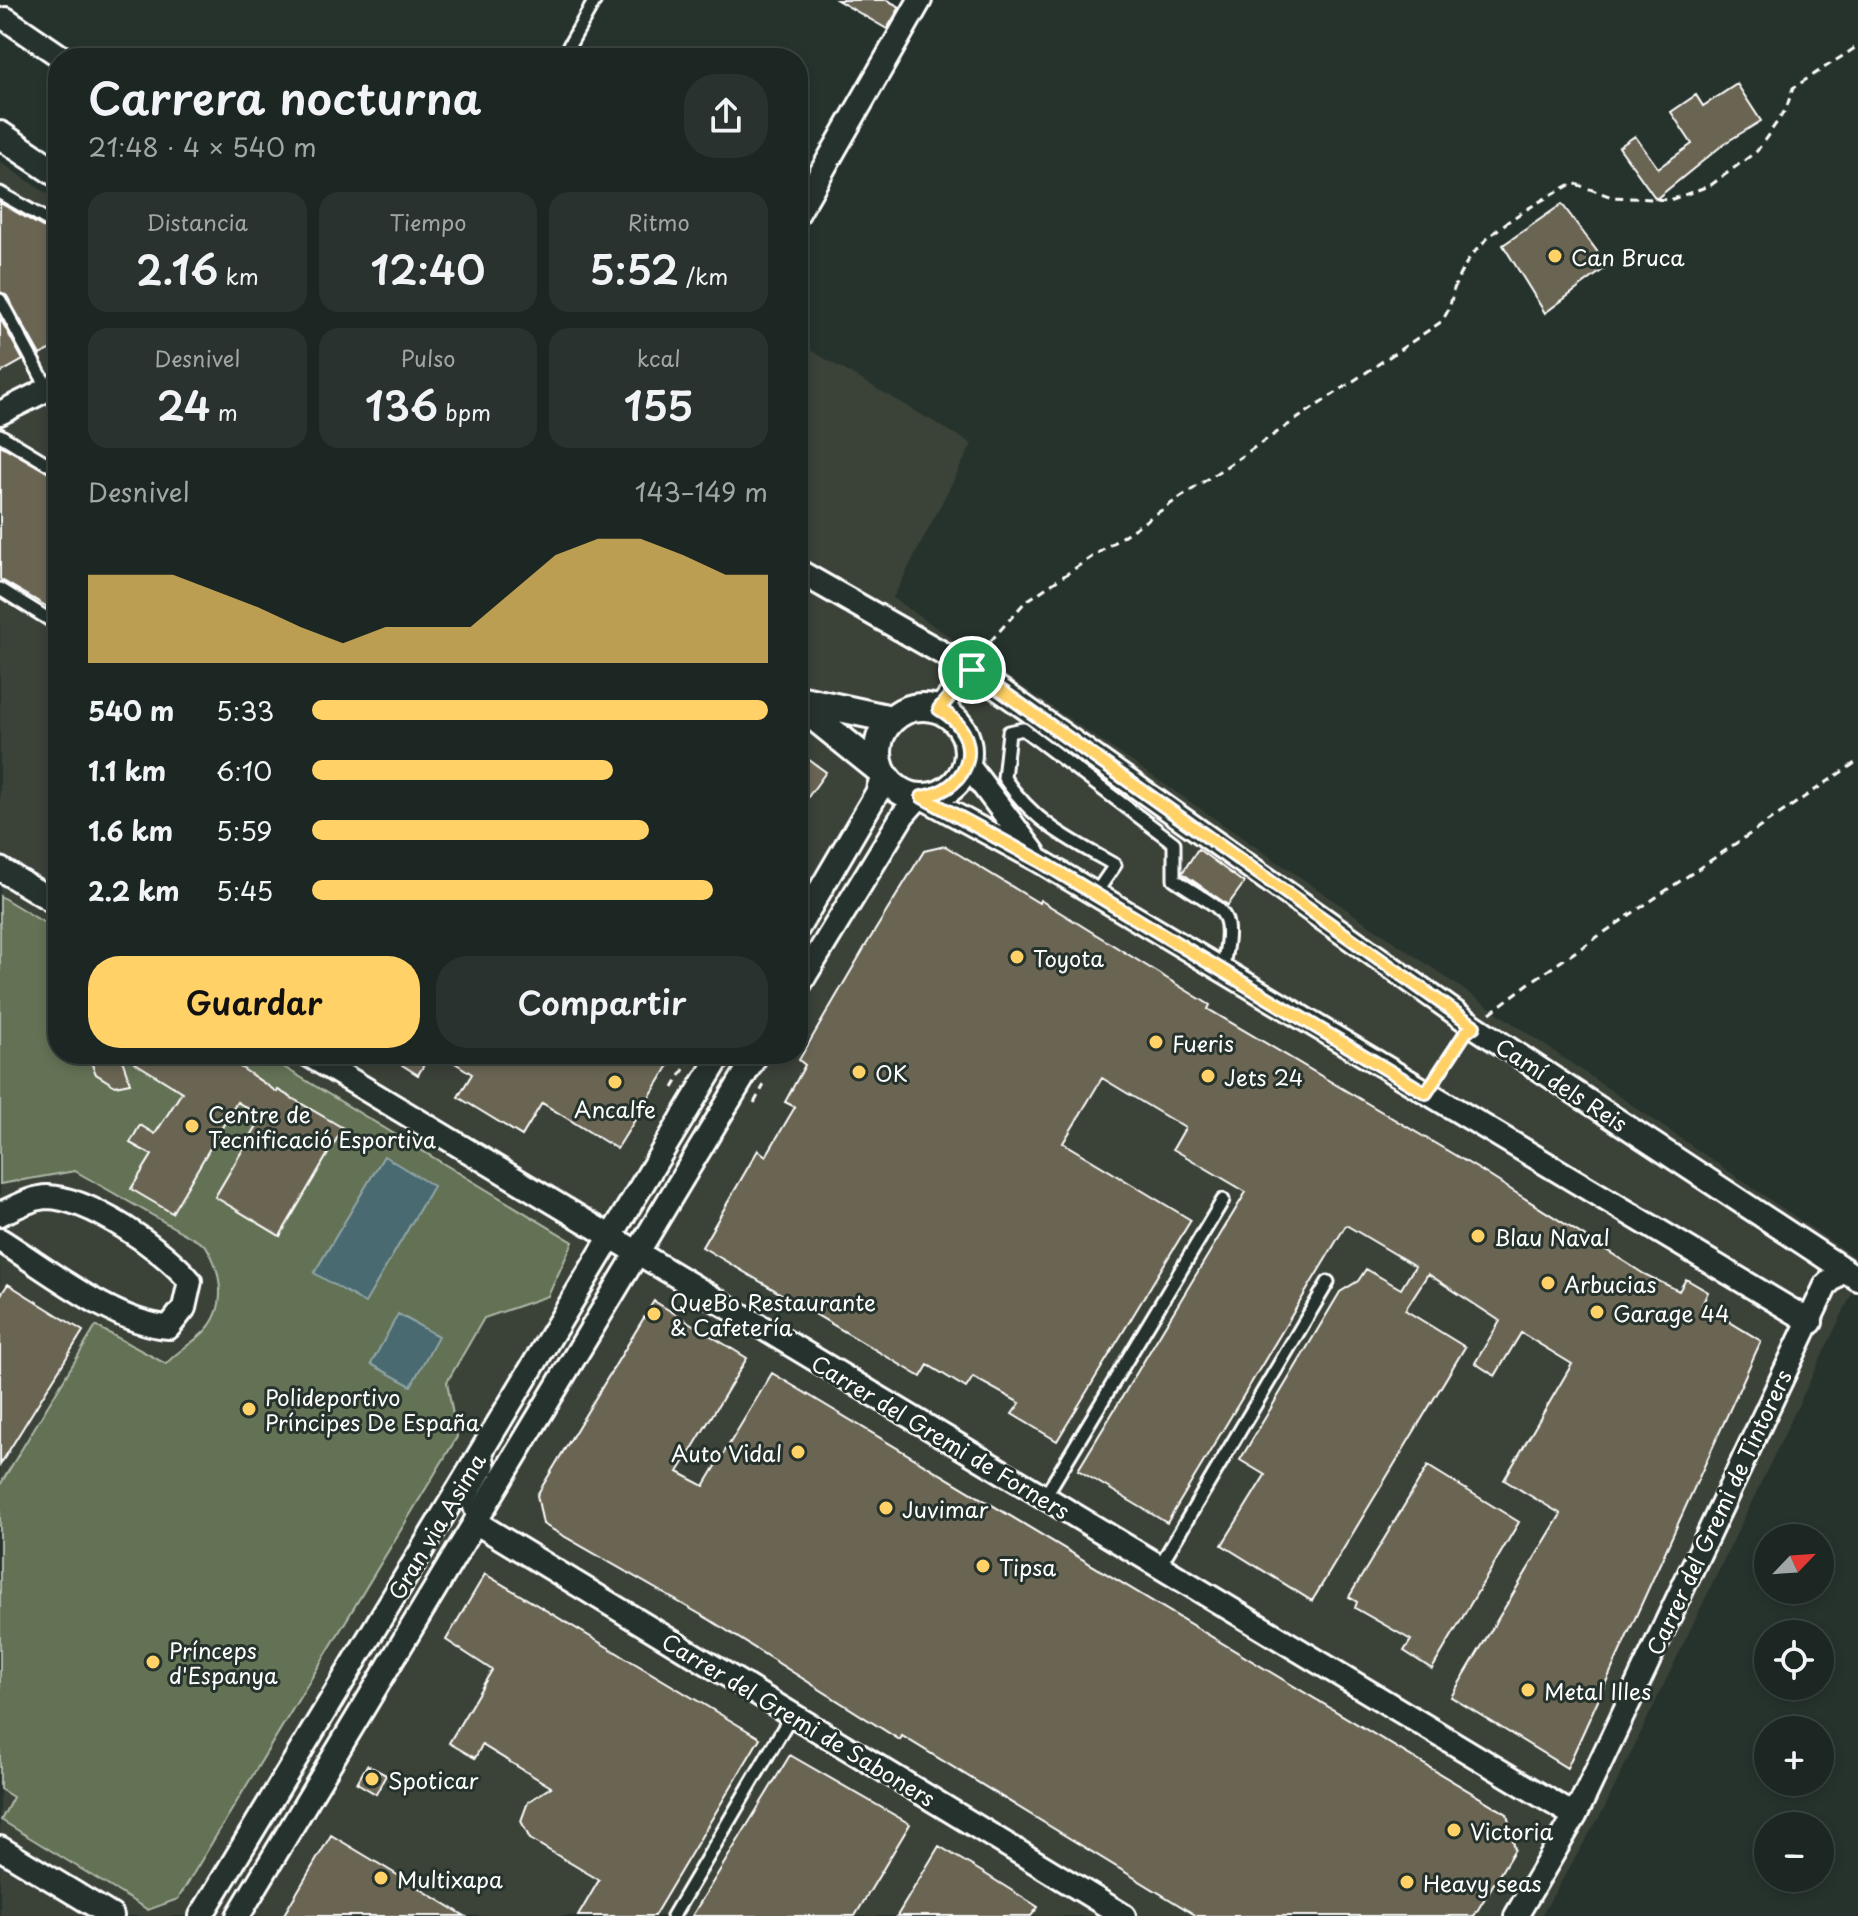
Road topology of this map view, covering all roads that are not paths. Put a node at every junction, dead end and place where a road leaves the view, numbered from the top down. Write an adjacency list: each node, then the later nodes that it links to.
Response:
1 (595, 0): 5 (lane)
2 (920, 0): 9 (street)
3 (6, 19): 4 (street)
4 (48, 48)
5 (568, 48)
6 (0, 135): 7 (street)
7 (48, 167)
8 (0, 193): 10 (lane)
9 (808, 196)
10 (48, 220)
11 (0, 300): 12 (lane)
12 (48, 379)
13 (48, 389): 14 (street)
14 (0, 413)
15 (0, 435): 16 (lane)
16 (48, 464)
17 (808, 577): 20 (street, Camí dels Reis)
18 (0, 589): 19 (lane)
19 (48, 619)
20 (972, 670): 23 (street); 43 (street, Camí dels Reis)
21 (808, 703): 24 (street)
22 (808, 709): 26 (street)
23 (939, 709): 24 (street); 25 (street)
24 (891, 719): 26 (street)
25 (967, 764): 27 (street); 28 (street)
26 (882, 772): 27 (street); 32 (street)
27 (920, 797): 28 (street); 33 (street)
28 (1040, 861): 30 (street)
29 (0, 869): 31 (street)
30 (1095, 894): 34 (street); 34 (lane)
31 (48, 898)
32 (808, 911)
33 (808, 971)
34 (1221, 971): 45 (street)
35 (324, 1064): 40 (street, Carrer del Gremi de Forners)
36 (715, 1064): 40 (street, Gran via Asima)
37 (751, 1064): 42 (street, Gran via Asima)
38 (1223, 1200): 47 (lane)
39 (0, 1214): 41 (street)
40 (611, 1237): 42 (street, Carrer del Gremi de Forners); 46 (street, Gran via Asima)
41 (0, 1240)
42 (636, 1254): 47 (street, Carrer del Gremi de Forners); 48 (street, Gran via Asima)
43 (1851, 1274): 45 (street, Camí dels Reis)
44 (1328, 1282): 49 (lane)
45 (1811, 1322): 51 (street, Carrer del Gremi de Tintorers)
46 (485, 1445): 48 (lane); 54 (street, Gran via Asima)
47 (1044, 1498): 49 (street, Carrer del Gremi de Forners)
48 (475, 1522): 50 (street, Carrer del Gremi de Saboners); 55 (street, Gran via Asima)
49 (1159, 1567): 51 (street, Carrer del Gremi de Forners)
50 (792, 1714): 56 (lane); 57 (street, Carrer del Gremi de Saboners)
51 (1575, 1816): 58 (street, Carrer del Gremi de Tintorers)
52 (0, 1848): 53 (street)
53 (112, 1916)
54 (201, 1916)
55 (238, 1916)
56 (673, 1916)
57 (1124, 1916)
58 (1516, 1916)

